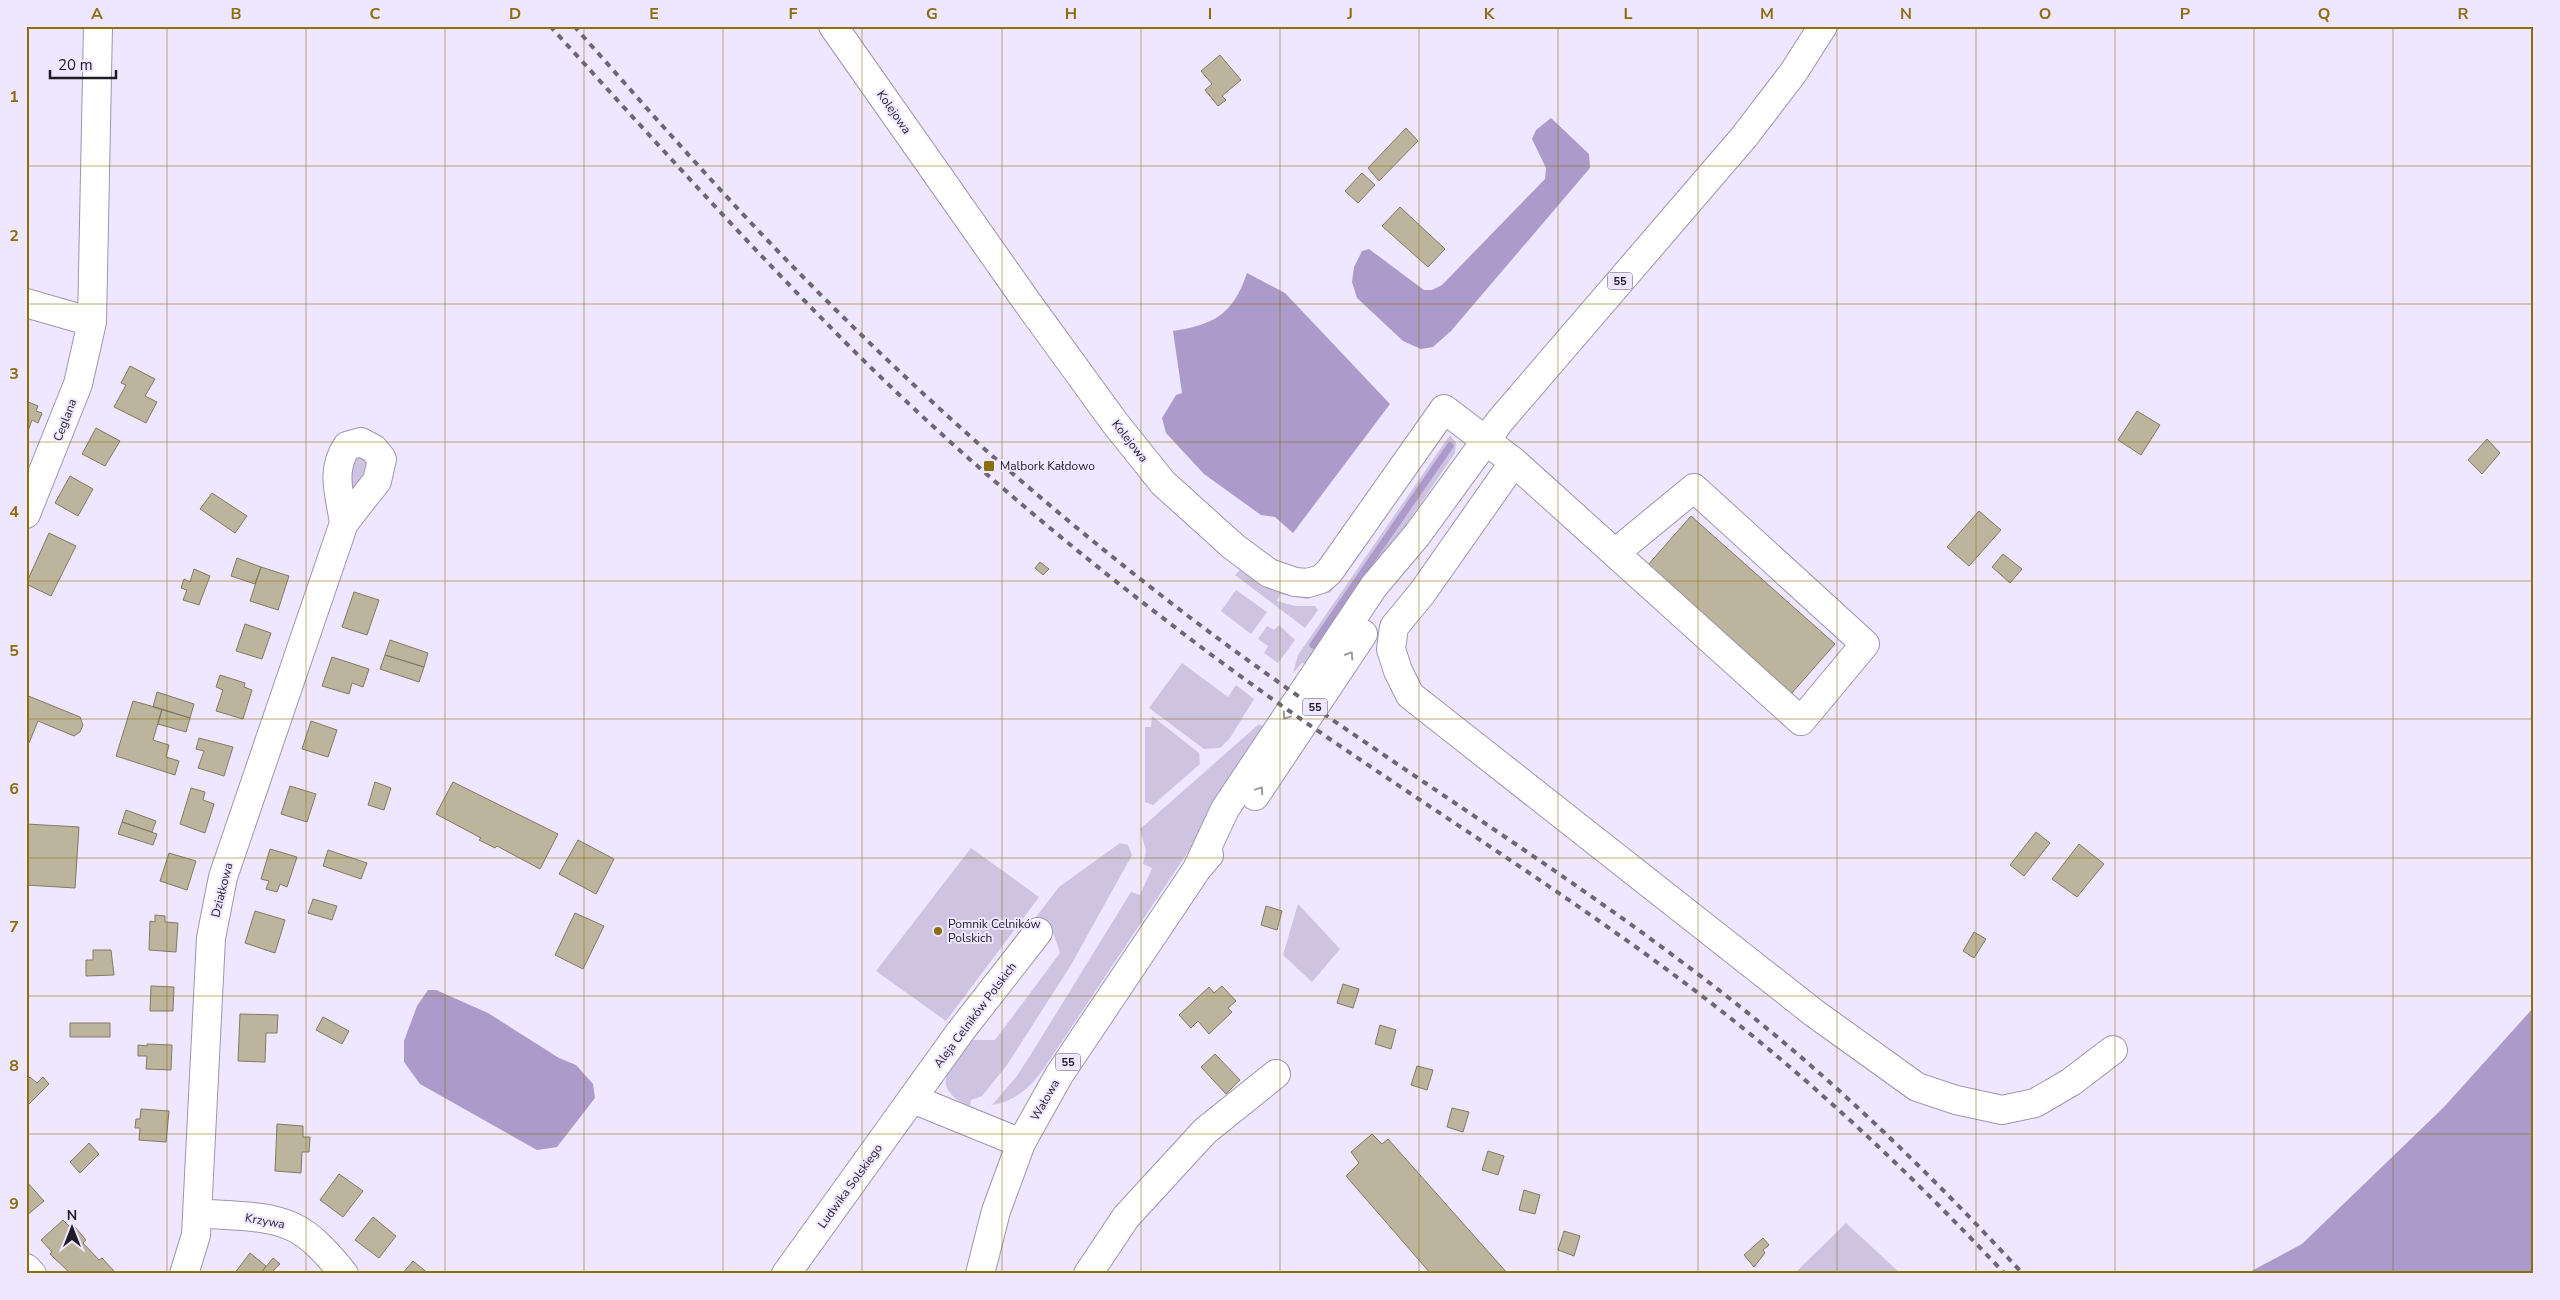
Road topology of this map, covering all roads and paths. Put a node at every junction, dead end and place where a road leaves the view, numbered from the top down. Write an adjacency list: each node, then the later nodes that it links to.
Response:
1 (98, 26): 5 (street, Ceglana)
2 (833, 26): 6 (street, Kolejowa)
3 (1823, 26): 6 (street, 55)
4 (26, 303): 5 (street)
5 (92, 322): 8 (street, Ceglana)
6 (1484, 441): 7 (street); 15 (street, Wałowa / 55)
7 (1514, 462): 10 (street); 12 (street)
8 (26, 514)
9 (344, 523): 16 (street, Działkowa)
10 (1615, 553): 10 (street)
11 (1038, 932): 14 (street, Aleja Celników Polskich)
12 (2113, 1050)
13 (1276, 1074): 23 (street)
14 (913, 1099): 15 (street); 21 (street, Ludwika Solskiego)
15 (1021, 1143): 22 (street, Wałowa / 55)
16 (197, 1213): 19 (street, Działkowa); 20 (street, Krzywa)
17 (26, 1268): 18 (street)
18 (32, 1274)
19 (184, 1274)
20 (344, 1274)
21 (786, 1274)
22 (980, 1274)
23 (1088, 1274)

